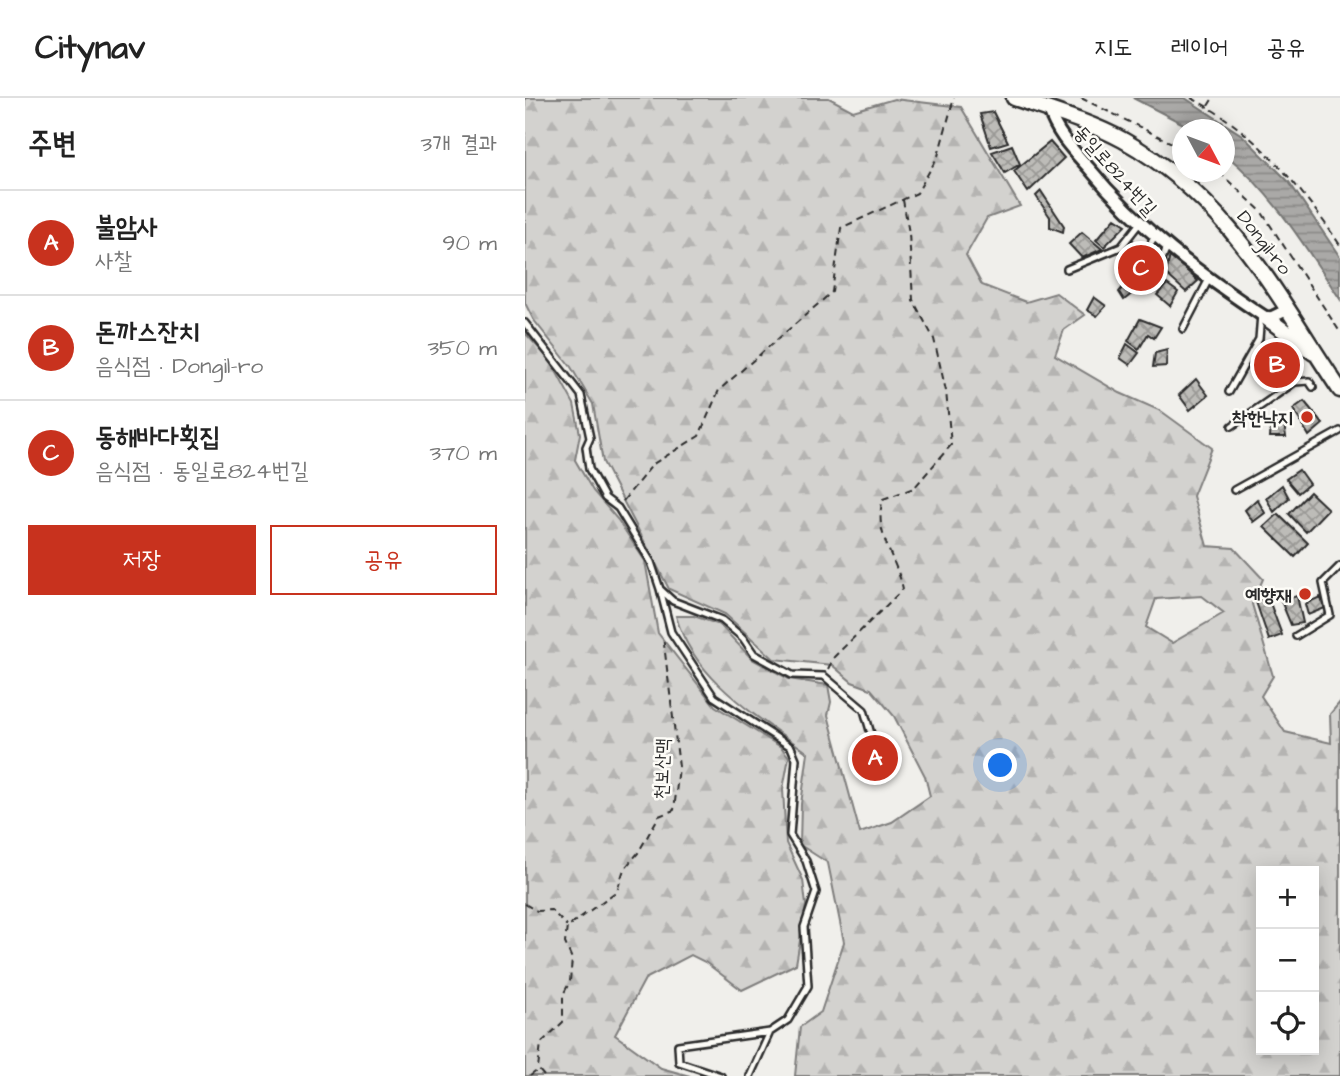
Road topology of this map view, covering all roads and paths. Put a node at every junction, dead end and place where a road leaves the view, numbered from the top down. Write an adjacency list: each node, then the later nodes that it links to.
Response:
1 (954, 98): 10 (path)
2 (1014, 98): 7 (street, Dongil-ro)
3 (1081, 98): 8 (path)
4 (1191, 98): 6 (path)
5 (1213, 98): 6 (path)
6 (1208, 107): 13 (path)
7 (1049, 110): 11 (street, 동일로824번길); 19 (street, Dongil-ro)
8 (1172, 143)
9 (1230, 182): 23 (path)
10 (902, 199): 33 (path); 38 (path)
11 (1139, 224): 12 (street, 동일로824번길); 16 (lane)
12 (1154, 237): 14 (street, 동일로824번길); 15 (lane)
13 (1340, 244)
14 (1167, 246): 17 (street, 동일로824번길); 18 (lane)
15 (1148, 249)
16 (1067, 269)
17 (1210, 277): 20 (street, 동일로824번길); 22 (lane)
18 (1154, 282)
19 (1289, 309): 20 (street); 24 (street, Dongil-ro)
20 (1264, 316): 24 (street); 29 (lane)
21 (525, 323): 33 (lane)
22 (1182, 329)
23 (1340, 332)
24 (1319, 356): 25 (street, Dongil-ro)
25 (1327, 370): 26 (lane); 28 (street, Dongil-ro)
26 (1309, 381): 27 (lane); 30 (lane)
27 (1313, 387)
28 (1340, 390)
29 (1229, 391)
30 (1232, 426)
31 (1340, 431): 32 (lane)
32 (1234, 490)
33 (618, 508): 35 (lane)
34 (1340, 566): 37 (lane)
35 (660, 589): 36 (lane); 38 (lane)
36 (667, 611): 41 (path, 천보산맥); 42 (lane)
37 (1296, 636)
38 (824, 676): 39 (lane)
39 (883, 775)
40 (525, 904): 41 (path)
41 (567, 927): 43 (path)
42 (770, 1032): 46 (lane); 47 (lane)
43 (538, 1069): 44 (path); 45 (path)
44 (530, 1076)
45 (544, 1076)
46 (721, 1076)
47 (750, 1076)

